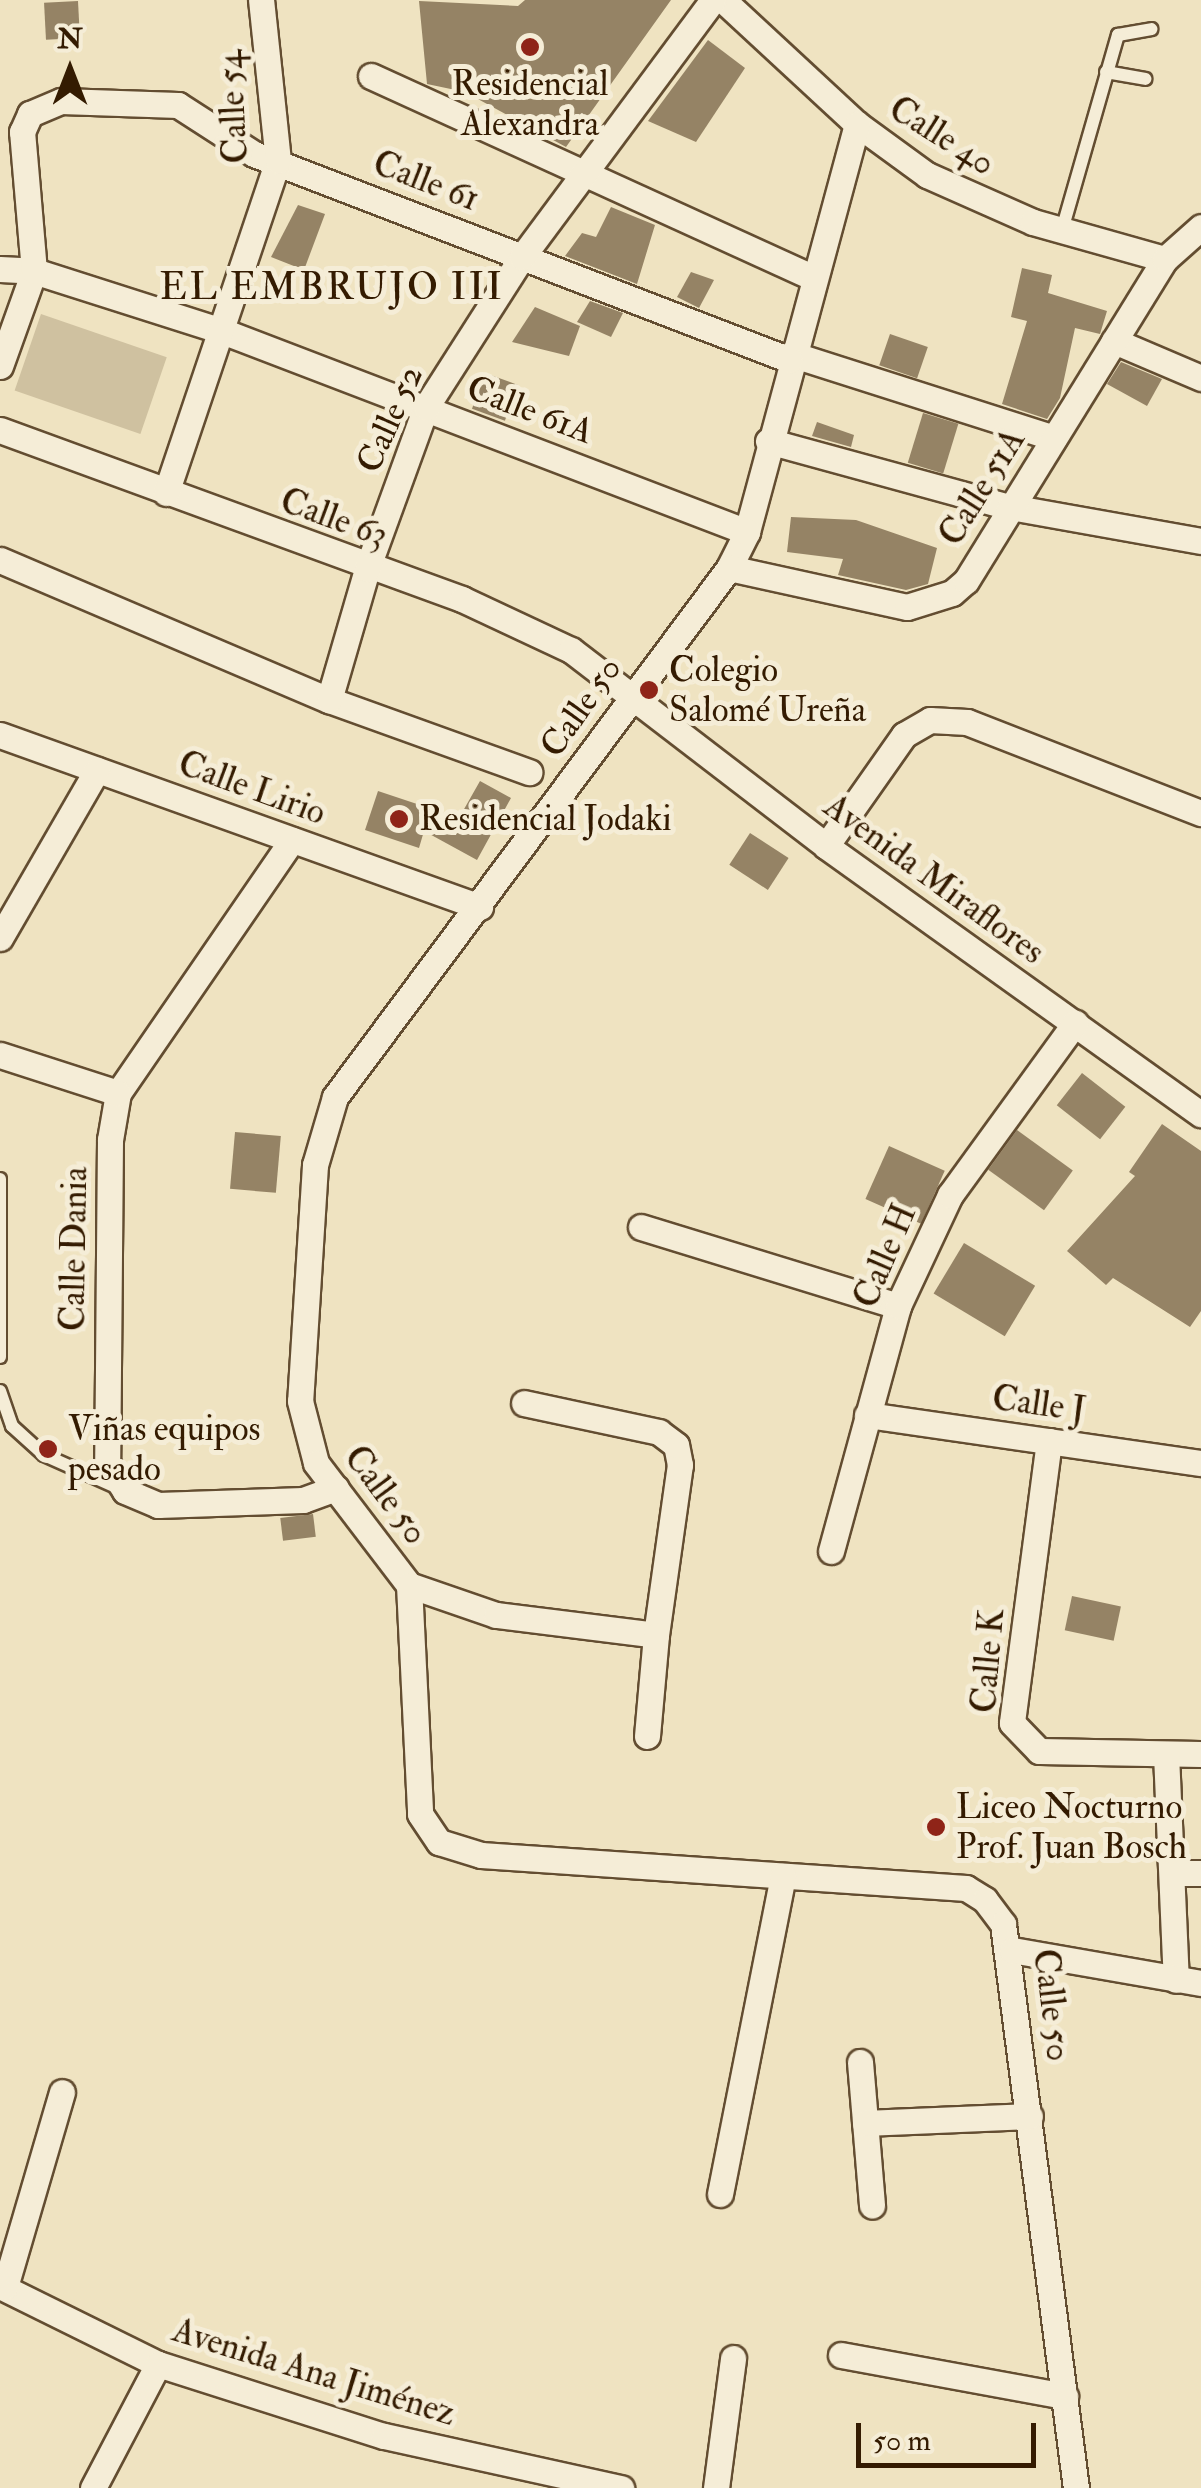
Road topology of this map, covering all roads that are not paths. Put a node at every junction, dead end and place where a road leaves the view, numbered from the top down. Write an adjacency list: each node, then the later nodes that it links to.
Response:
1 (262, 0): 9 (street, Calle 54)
2 (713, 0): 10 (street, Calle 52)
3 (723, 0): 8 (street, Calle 40)
4 (1152, 29): 5 (lane)
5 (1106, 72): 7 (lane); 12 (lane)
6 (371, 76): 10 (street)
7 (1144, 78)
8 (857, 124): 12 (street, Calle 40); 17 (street, Calle 50)
9 (278, 161): 13 (street, Calle 61); 16 (street, Calle 61); 18 (street, Calle 54)
10 (584, 176): 13 (street, Calle 52); 17 (street)
11 (1201, 227): 14 (street, Calle 51A)
12 (1062, 230): 14 (street, Calle 40)
13 (522, 256): 20 (street, Calle 61); 23 (street, Calle 52)
14 (1165, 258): 19 (street, Calle 51A)
15 (0, 270): 16 (street, Calle 61A)
16 (34, 270): 18 (street, Calle 61A); 21 (street)
17 (812, 277): 20 (street, Calle 50)
18 (222, 330): 23 (street, Calle 61A); 27 (street, Calle 54)
19 (1114, 340): 22 (street); 25 (street, Calle 51A)
20 (790, 357): 25 (street, Calle 61); 26 (street, Calle 50)
21 (0, 366)
22 (1201, 378)
23 (426, 407): 29 (street, Calle 61A); 33 (street, Calle 52)
24 (0, 430): 27 (street, Calle 63)
25 (1054, 438): 28 (street, Calle 51A)
26 (768, 441): 28 (street); 29 (street, Calle 50)
27 (166, 493): 33 (street, Calle 63)
28 (1010, 507): 30 (street); 32 (street, Calle 51A)
29 (747, 532): 32 (street, Calle 50)
30 (1201, 541)
31 (0, 560): 35 (street)
32 (729, 568): 34 (street, Calle 50)
33 (367, 569): 34 (street, Calle 63); 35 (street, Calle 52)
34 (630, 697): 41 (street, Avenida Miraflores); 42 (street, Calle 50)
35 (329, 700): 38 (street)
36 (0, 735): 37 (street, Calle Lirio)
37 (97, 770): 40 (street, Calle Lirio); 43 (street)
38 (528, 772)
39 (1201, 813): 41 (street)
40 (292, 840): 42 (street, Calle Lirio); 46 (street, Calle Dania)
41 (826, 846): 44 (street, Avenida Miraflores)
42 (480, 907): 57 (street, Calle 50)
43 (0, 938)
44 (1075, 1023): 47 (street, Avenida Miraflores); 50 (street, Calle H)
45 (0, 1055): 46 (street)
46 (118, 1093): 58 (street, Calle Dania)
47 (1201, 1114)
48 (0, 1179): 51 (lane)
49 (641, 1227): 50 (street)
50 (898, 1306): 54 (street, Calle H)
51 (0, 1357)
52 (0, 1391): 58 (lane)
53 (524, 1403): 61 (street)
54 (867, 1414): 55 (street, Calle J); 59 (street, Calle H)
55 (1049, 1440): 56 (street, Calle J); 63 (street, Calle K)
56 (1201, 1462)
57 (336, 1488): 58 (street); 60 (street, Calle 50)
58 (124, 1491)
59 (831, 1550)
60 (410, 1585): 61 (street); 67 (street, Calle 50)
61 (656, 1635): 62 (street)
62 (647, 1736)
63 (1166, 1754): 64 (street); 65 (street)
64 (1201, 1754)
65 (1172, 1873): 66 (street); 69 (street)
66 (1201, 1873)
67 (783, 1876): 68 (street, Calle 50); 74 (street)
68 (1012, 1950): 69 (street); 72 (street, Calle 50)
69 (1188, 1981)
70 (860, 2062): 73 (street)
71 (62, 2092): 76 (street)
72 (1030, 2116): 73 (street); 80 (street, Calle 50)
73 (866, 2123): 75 (street)
74 (720, 2194)
75 (872, 2205)
76 (3, 2286): 79 (street, Avenida Ana Jiménez)
77 (841, 2356): 80 (street)
78 (733, 2358): 83 (street)
79 (158, 2364): 81 (street); 82 (street, Avenida Ana Jiménez)
80 (1064, 2396): 84 (street, Calle 50)
81 (94, 2488)
82 (621, 2488)
83 (716, 2488)
84 (1076, 2488)

